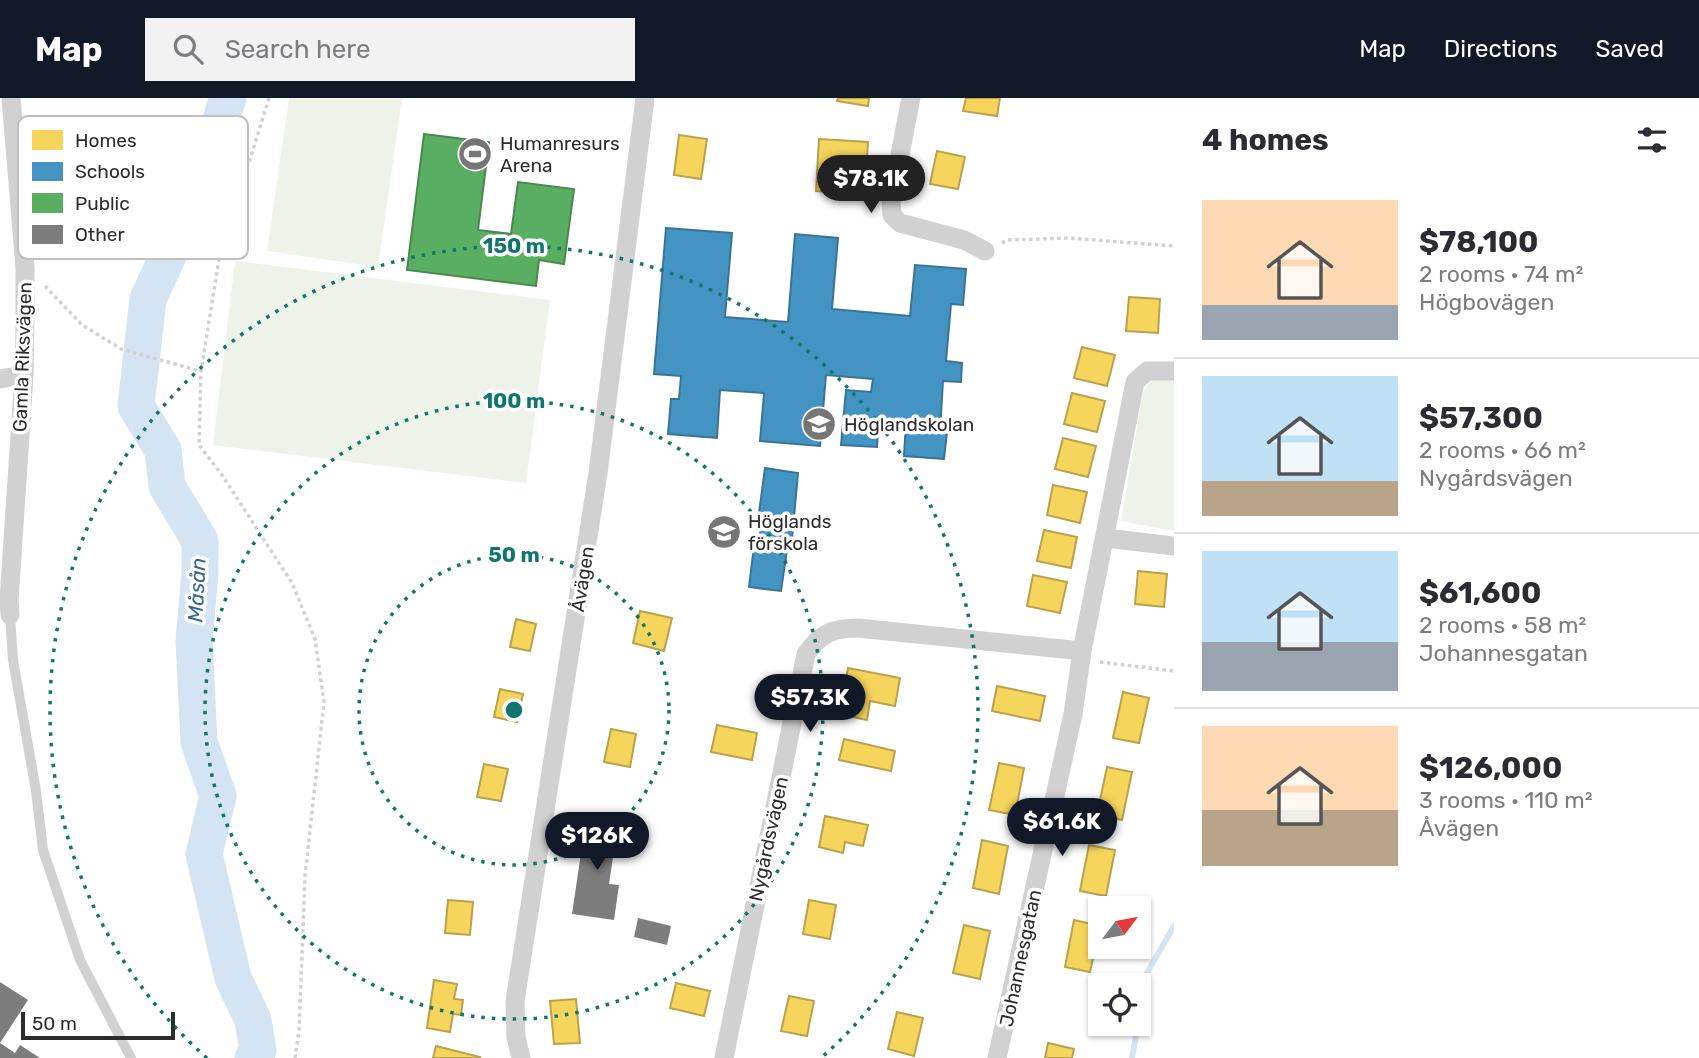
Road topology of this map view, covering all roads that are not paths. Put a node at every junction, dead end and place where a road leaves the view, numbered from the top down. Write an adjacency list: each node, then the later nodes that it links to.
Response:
1 (11, 98): 4 (street, Gamla Riksvägen)
2 (645, 98): 15 (street, Åvägen)
3 (911, 98): 5 (street)
4 (18, 188)
5 (985, 251)
6 (24, 259): 8 (street, Gamla Riksvägen)
7 (1174, 372): 10 (street, Johannesgatan)
8 (24, 375): 9 (street); 12 (street, Gamla Riksvägen)
9 (0, 379)
10 (1106, 538): 11 (street); 13 (street, Johannesgatan)
11 (1174, 546)
12 (10, 615): 14 (lane)
13 (1082, 656): 16 (street, Nygårdsvägen); 17 (street, Johannesgatan)
14 (131, 1058)
15 (521, 1058)
16 (723, 1058)
17 (998, 1058)

